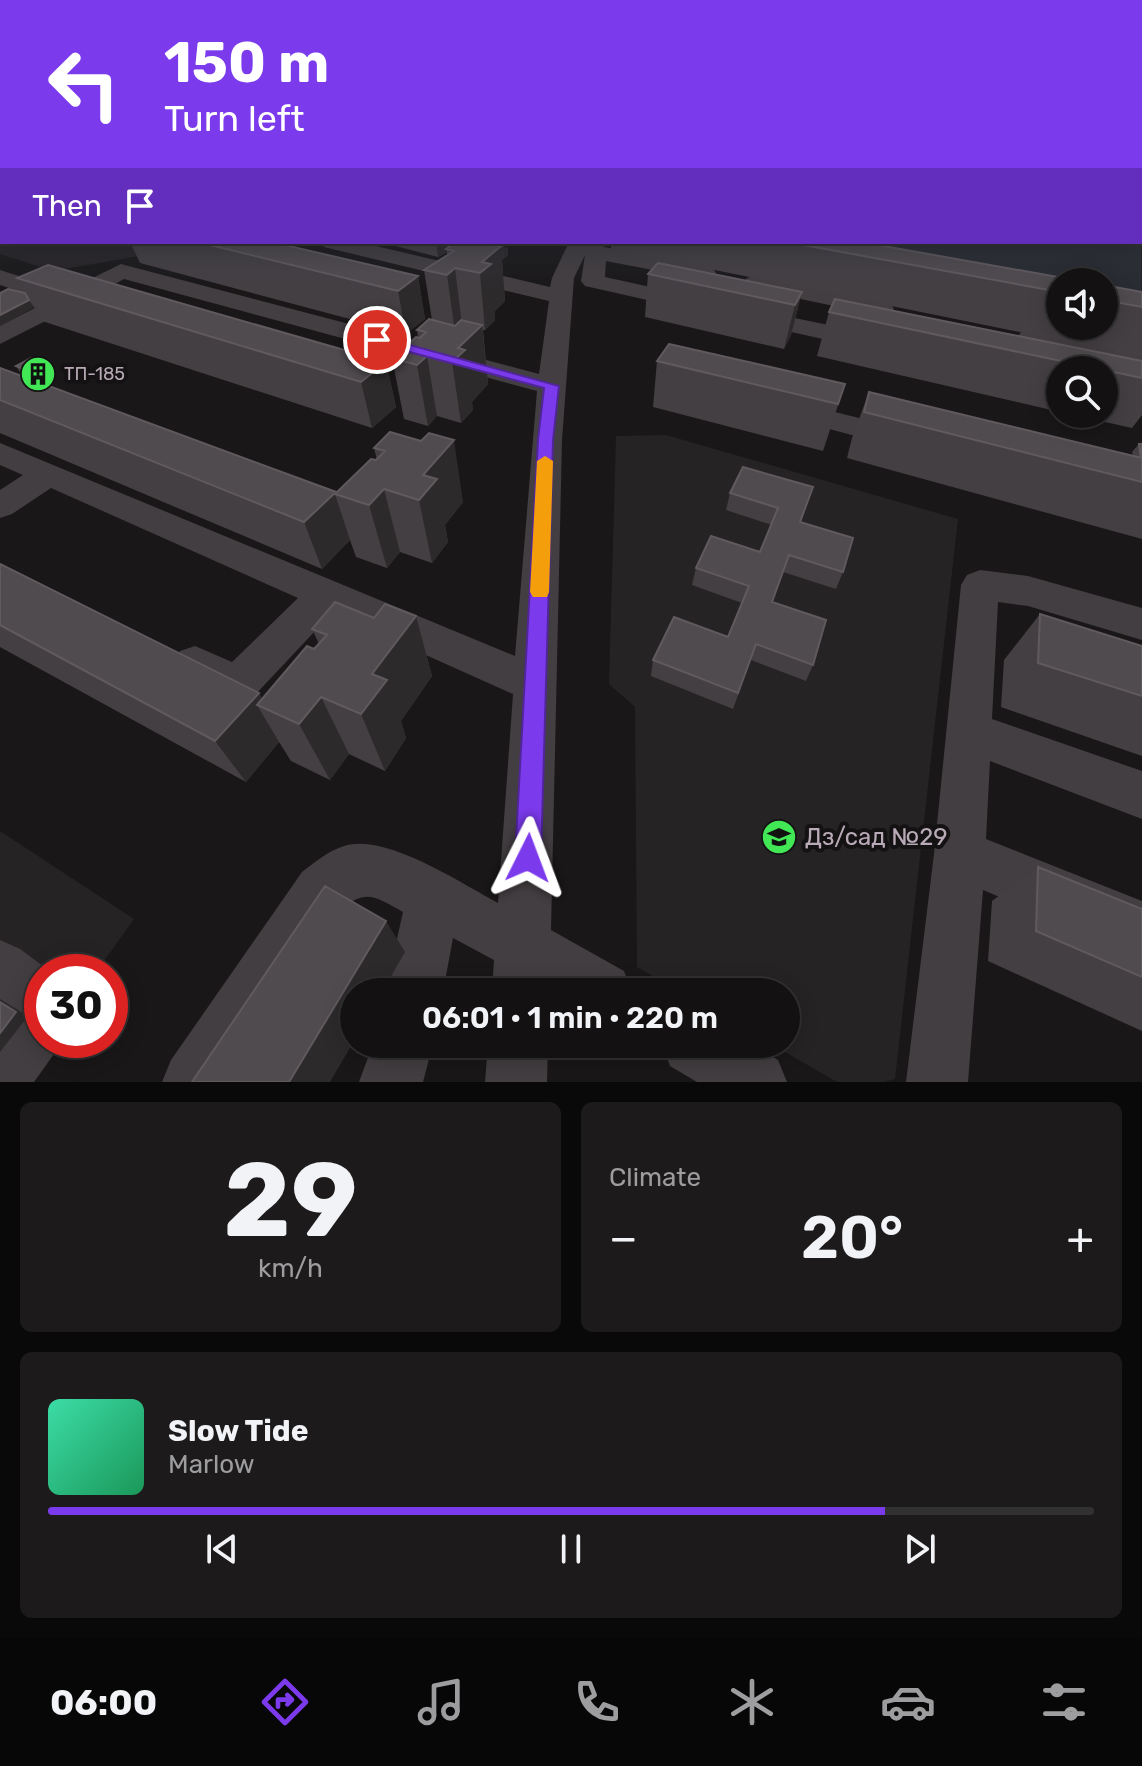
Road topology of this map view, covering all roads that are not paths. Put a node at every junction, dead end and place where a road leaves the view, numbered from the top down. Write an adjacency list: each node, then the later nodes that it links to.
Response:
1 (340, 244): 5 (street)
2 (589, 245): 5 (street); 9 (street); 13 (street)
3 (0, 277): 6 (street)
4 (176, 287): 6 (street); 7 (street); 12 (street)
5 (561, 297): 16 (street)
6 (68, 300): 8 (street); 11 (street)
7 (151, 301)
8 (97, 308)
9 (908, 314)
10 (1002, 333): 15 (street)
11 (0, 336)
12 (377, 340): 14 (street); 16 (street)
13 (889, 346)
14 (356, 357)
15 (1142, 361)
16 (551, 386): 25 (street)
17 (758, 402): 18 (street)
18 (927, 445)
19 (0, 453): 20 (street)
20 (49, 474): 21 (street); 22 (street)
21 (0, 506)
22 (326, 594): 25 (street); 26 (street)
23 (1142, 624): 28 (street)
24 (167, 650): 26 (street)
25 (536, 684): 34 (street)
26 (237, 685): 27 (street)
27 (278, 708)
28 (969, 732): 29 (street); 30 (street)
29 (1142, 795)
30 (960, 854): 32 (street); 47 (street)
31 (433, 898): 34 (street); 35 (street); 43 (street)
32 (1142, 929)
33 (0, 969): 37 (street)
34 (522, 969): 36 (street)
35 (417, 978)
36 (554, 978)
37 (24, 988)
38 (24, 1044): 42 (street)
39 (400, 1058): 44 (street)
40 (517, 1058): 45 (street)
41 (716, 1058): 46 (street)
42 (0, 1076)
43 (193, 1082)
44 (390, 1082)
45 (516, 1082)
46 (756, 1082)
47 (937, 1082)

